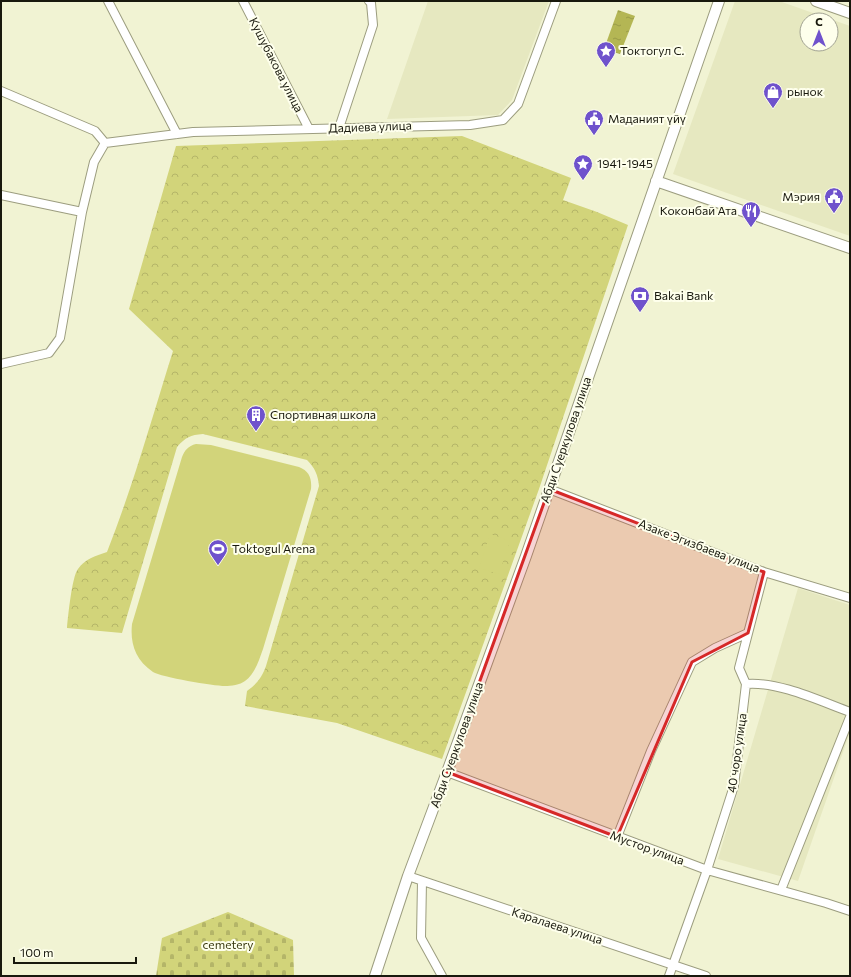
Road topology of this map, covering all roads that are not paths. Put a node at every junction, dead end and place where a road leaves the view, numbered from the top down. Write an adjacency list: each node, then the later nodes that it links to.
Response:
1 (108, 1): 11 (street)
2 (243, 1): 10 (street, Кушубакова улица)
3 (369, 1): 9 (street)
4 (556, 1): 9 (street, Дадиева улица)
5 (719, 1): 13 (street, Абди Суеркулова улица)
6 (816, 1): 7 (street)
7 (850, 13)
8 (1, 91): 12 (street)
9 (339, 128): 10 (street, Дадиева улица)
10 (309, 129): 11 (street, Дадиева улица)
11 (178, 134): 12 (street, Дадиева улица)
12 (105, 143): 15 (street)
13 (656, 182): 16 (street); 18 (street, Абди Суеркулова улица)
14 (1, 195): 15 (street)
15 (82, 212): 17 (street)
16 (850, 248)
17 (1, 364)
18 (549, 489): 19 (street, Азаке Эгизбаева улица); 25 (street, Абди Суеркулова улица)
19 (764, 572): 20 (street, Азаке Эгизбаева улица); 21 (street, 40 чоро улица)
20 (850, 598)
21 (748, 633): 22 (street, 40 чоро улица); 26 (street)
22 (746, 684): 23 (street); 27 (street, 40 чоро улица)
23 (850, 712)
24 (850, 717): 30 (street)
25 (447, 772): 26 (street, Мустор улица); 28 (street, Абди Суеркулова улица)
26 (616, 837): 27 (street, Мустор улица)
27 (707, 870): 30 (street, Мустор улица); 32 (street, 40 чоро улица)
28 (408, 876): 29 (street, Каралаева улица); 33 (street, Абди Суеркулова улица)
29 (422, 881): 32 (street, Каралаева улица); 34 (street)
30 (781, 890): 31 (street, Мустор улица)
31 (850, 911)
32 (673, 965): 35 (street, 40 чоро улица); 36 (street, Каралаева улица)
33 (375, 976)
34 (442, 976)
35 (669, 976)
36 (706, 976)

